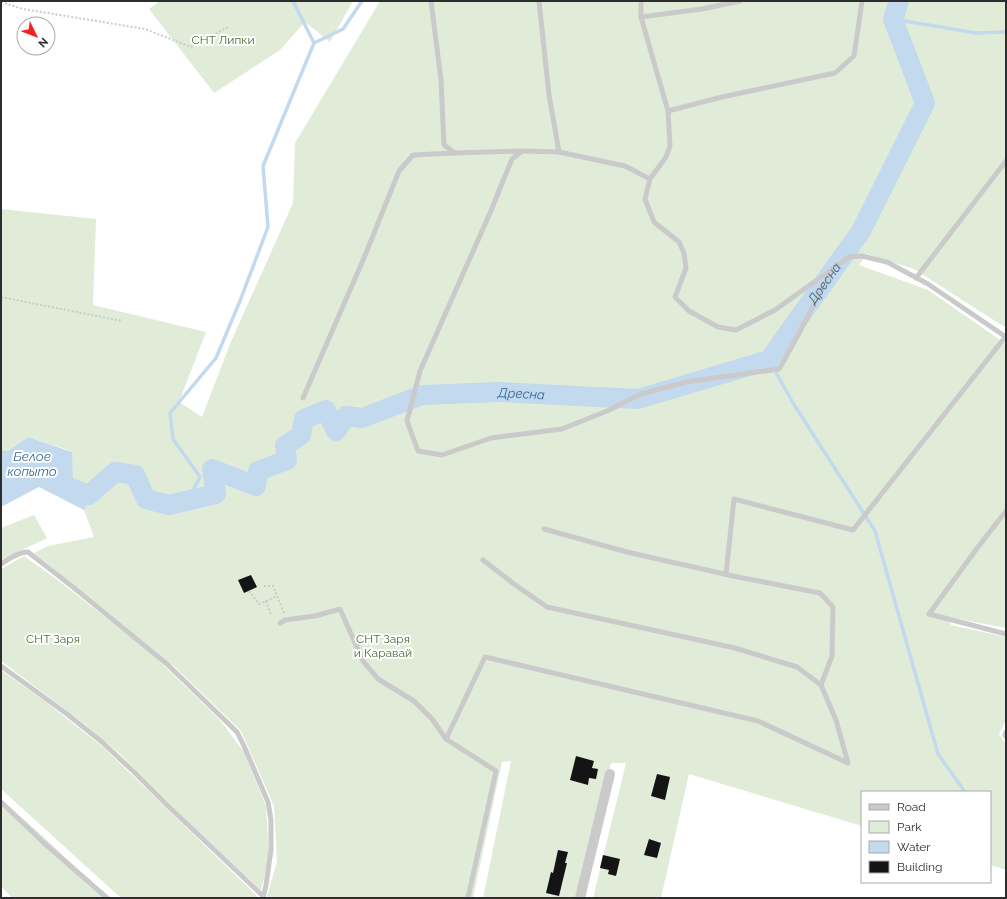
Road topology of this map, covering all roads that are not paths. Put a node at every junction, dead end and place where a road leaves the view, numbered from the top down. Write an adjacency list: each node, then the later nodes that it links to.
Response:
1 (431, 1): 10 (lane)
2 (539, 1): 9 (lane)
3 (641, 1): 6 (lane)
4 (740, 1): 6 (lane)
5 (862, 1): 7 (lane)
6 (642, 17): 7 (lane)
7 (668, 111): 12 (lane)
8 (522, 151): 9 (lane); 10 (lane); 13 (lane)
9 (559, 152): 12 (lane)
10 (455, 153): 16 (lane)
11 (1006, 162): 14 (lane)
12 (650, 179): 13 (lane)
13 (834, 267): 14 (lane)
14 (916, 278): 15 (lane)
15 (1006, 337): 21 (lane)
16 (303, 398)
17 (1006, 511): 23 (lane)
18 (544, 528): 21 (lane)
19 (483, 560): 25 (lane)
20 (1, 564): 31 (lane)
21 (726, 574): 25 (lane)
22 (280, 623): 28 (lane)
23 (1006, 634)
24 (1, 666): 31 (lane)
25 (821, 685): 28 (lane)
26 (1006, 732): 27 (lane)
27 (1006, 737)
28 (446, 739): 33 (lane)
29 (610, 774): 34 (street)
30 (1, 802): 32 (lane)
31 (263, 897)
32 (107, 898)
33 (468, 898)
34 (580, 898)

